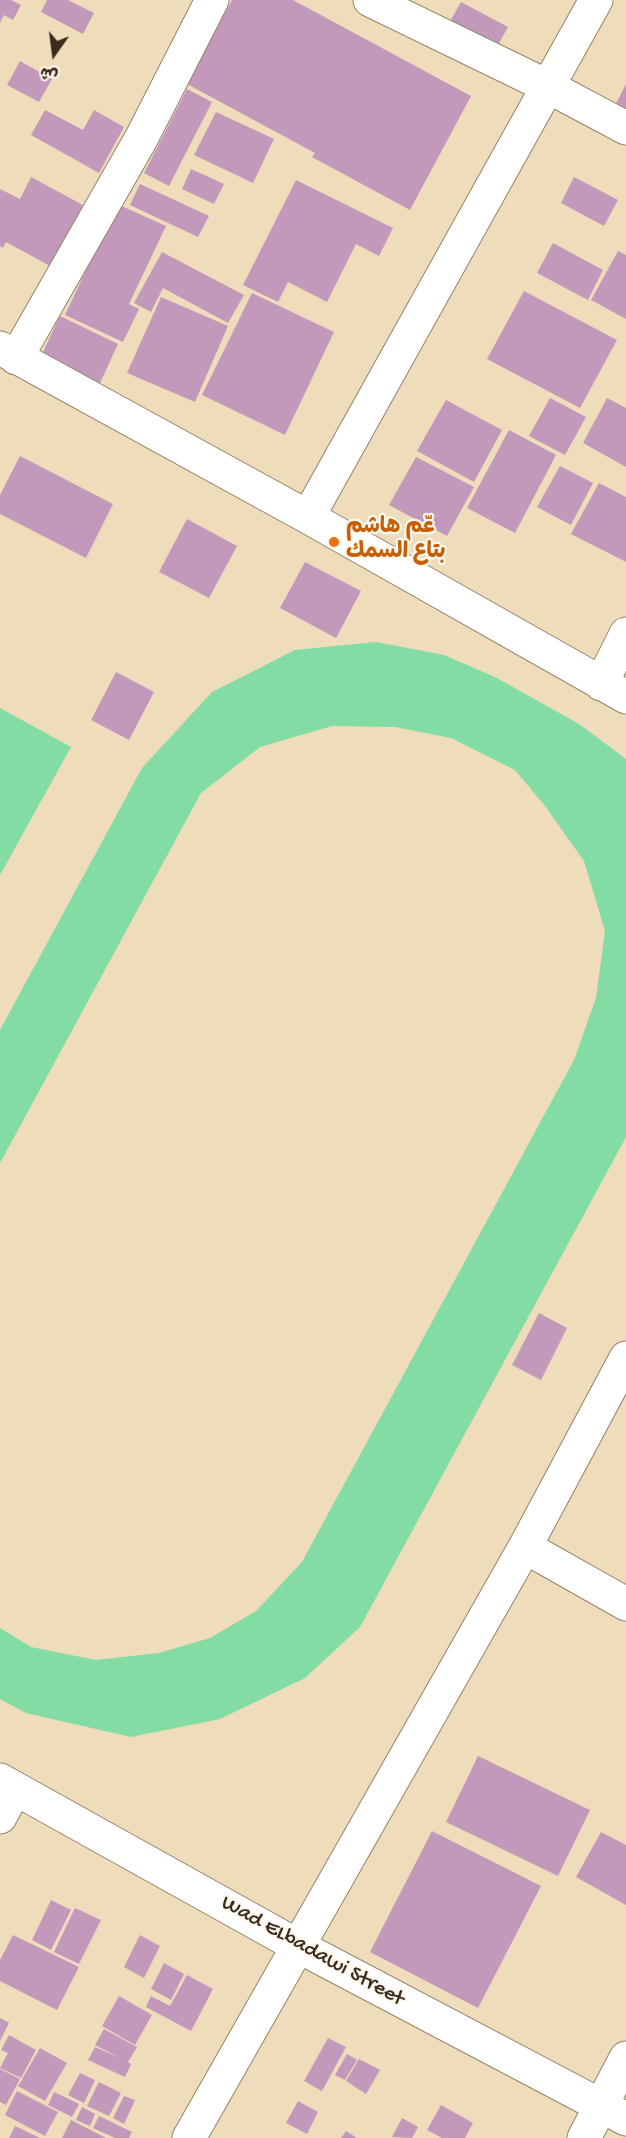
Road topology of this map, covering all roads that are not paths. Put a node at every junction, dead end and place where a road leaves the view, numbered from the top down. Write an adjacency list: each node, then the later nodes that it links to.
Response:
1 (212, 0): 6 (street)
2 (370, 0): 4 (street)
3 (596, 0): 4 (street)
4 (549, 87): 5 (street); 7 (street)
5 (626, 128)
6 (8, 353): 7 (street)
7 (308, 517): 9 (street)
8 (626, 634): 9 (street)
9 (614, 691)
10 (626, 1358): 11 (street)
11 (525, 1547): 12 (street); 14 (street)
12 (626, 1604)
13 (5, 1795): 14 (street, Wad ELbadawi Street)
14 (298, 1946): 16 (street, Wad ELbadawi Street); 17 (street)
15 (626, 2058): 16 (street)
16 (614, 2113): 18 (street)
17 (189, 2138)
18 (584, 2138)

